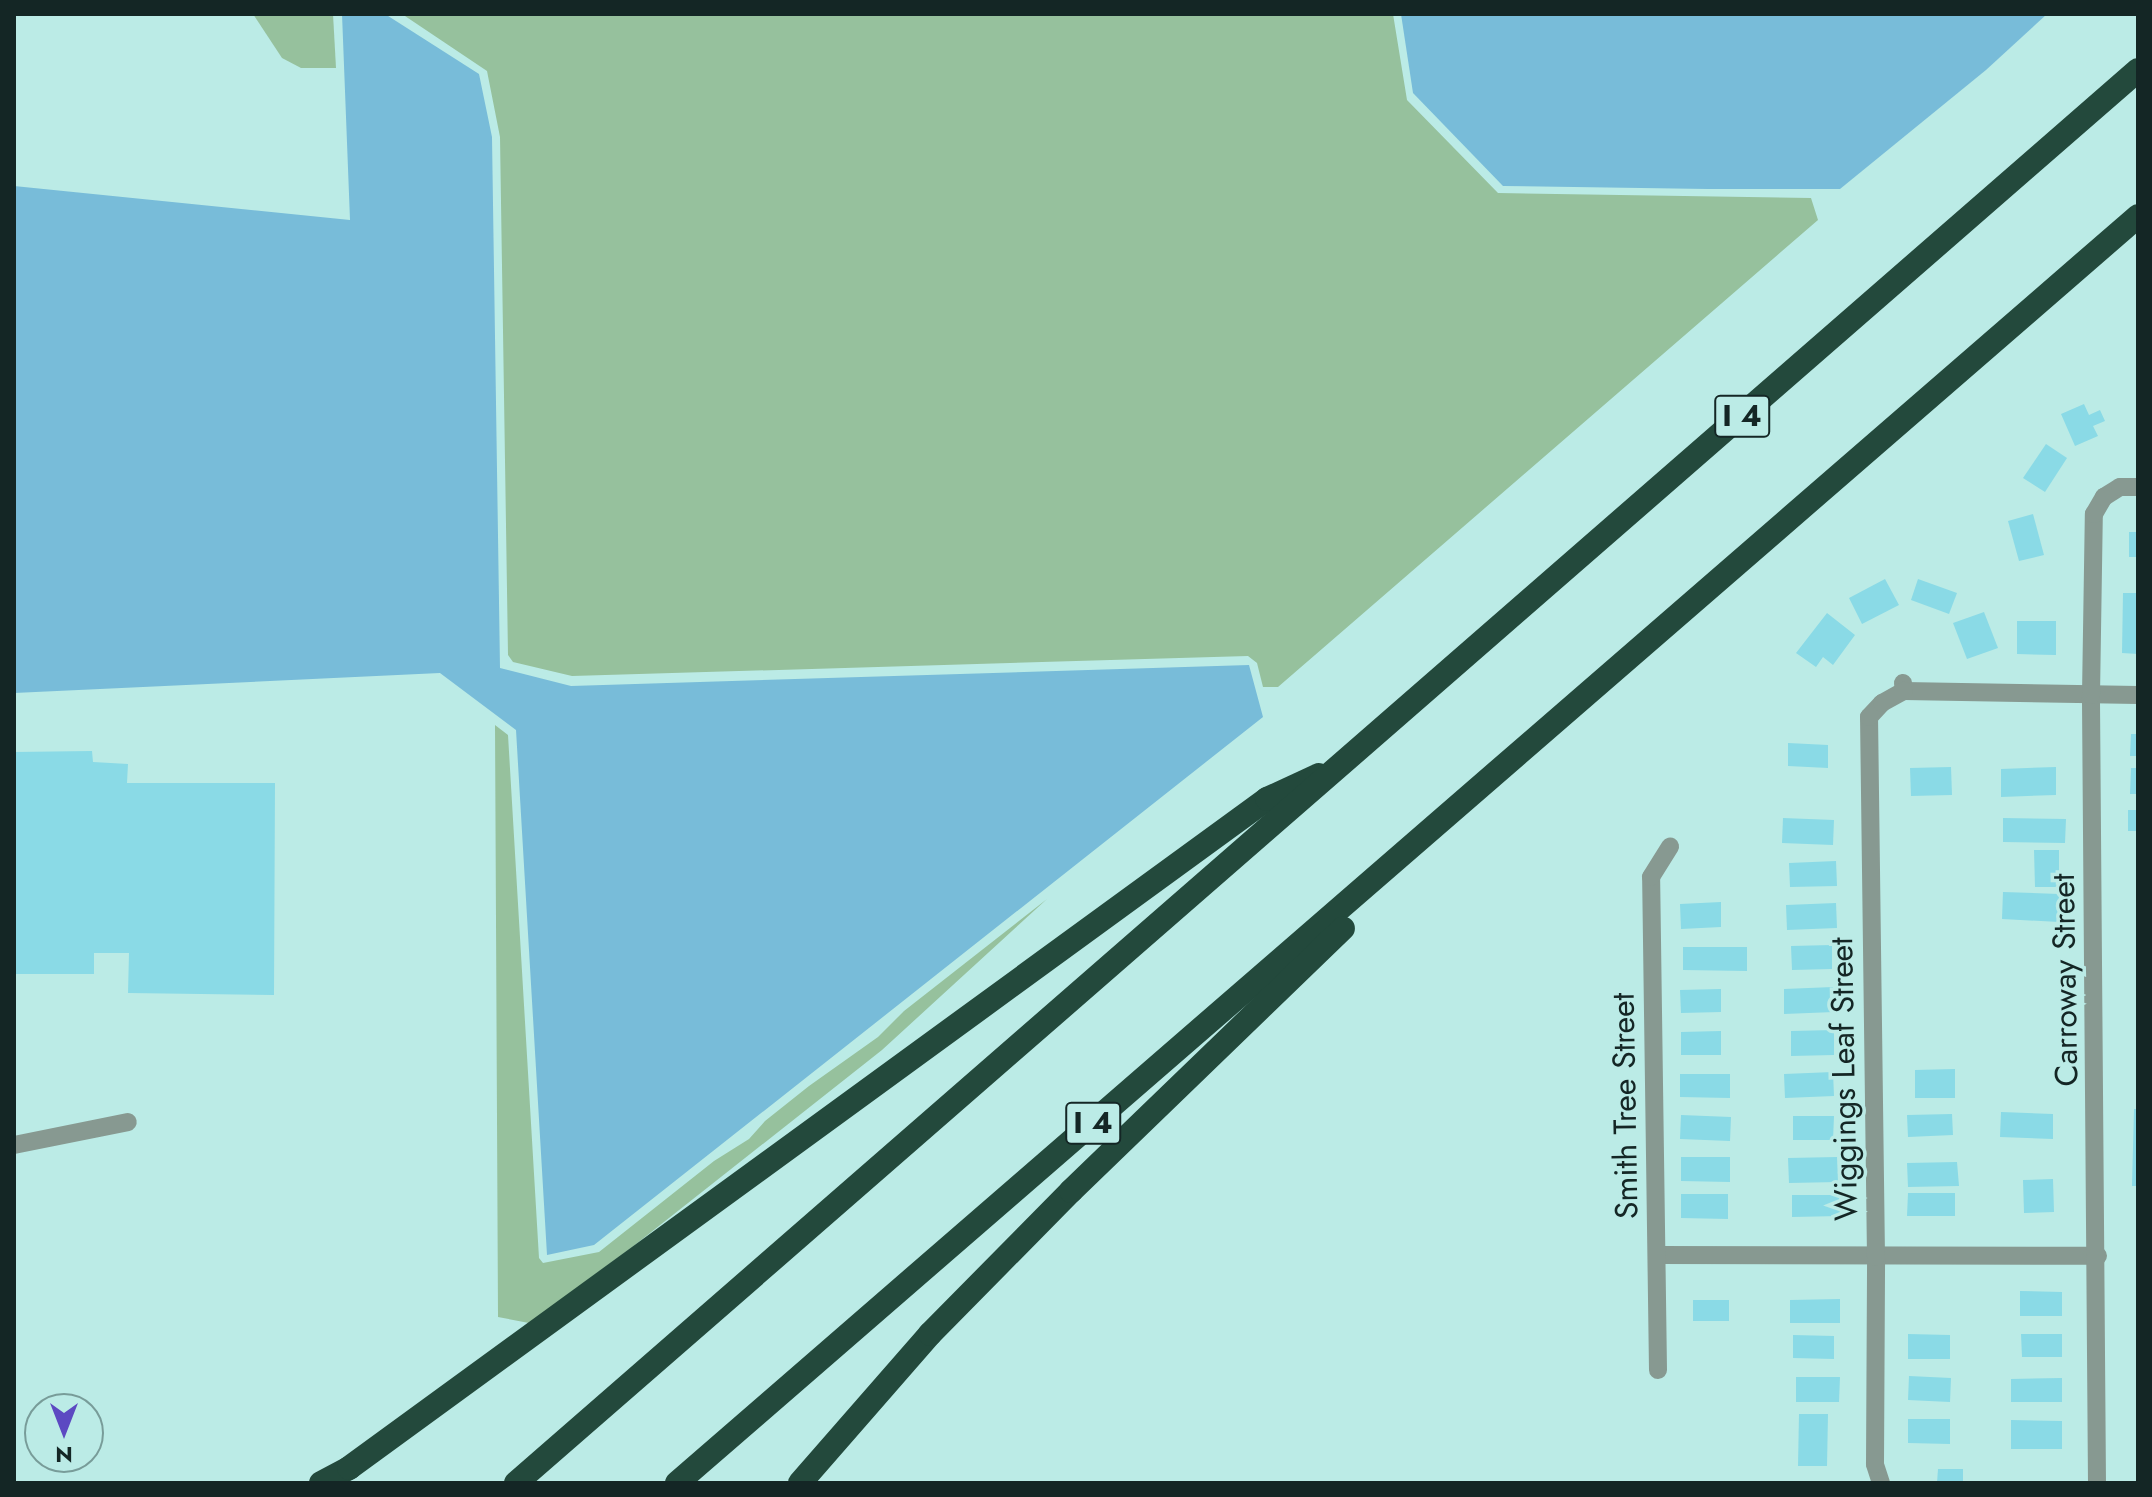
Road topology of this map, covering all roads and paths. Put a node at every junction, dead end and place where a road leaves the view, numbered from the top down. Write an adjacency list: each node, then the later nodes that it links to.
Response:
1 (2138, 70): 6 (highway, I 4)
2 (2138, 216): 7 (highway, I 4)
3 (2129, 487): 4 (street, Carroway Street)
4 (2091, 695): 5 (street); 12 (street, Carroway Street); 13 (street, Wiggings Leaf Street)
5 (2138, 695)
6 (1346, 762): 15 (highway); 16 (highway, I 4)
7 (1510, 763): 17 (highway, I 4); 18 (highway)
8 (1670, 846): 11 (street, Smith Tree Street)
9 (128, 1122): 10 (street)
10 (14, 1145)
11 (1657, 1255): 13 (street); 14 (street, Smith Tree Street)
12 (2098, 1256): 13 (street); 20 (street, Carroway Street)
13 (1876, 1257): 19 (street, Wiggings Leaf Street)
14 (1658, 1370)
15 (321, 1483)
16 (516, 1483)
17 (677, 1483)
18 (800, 1483)
19 (1881, 1483)
20 (2097, 1483)

